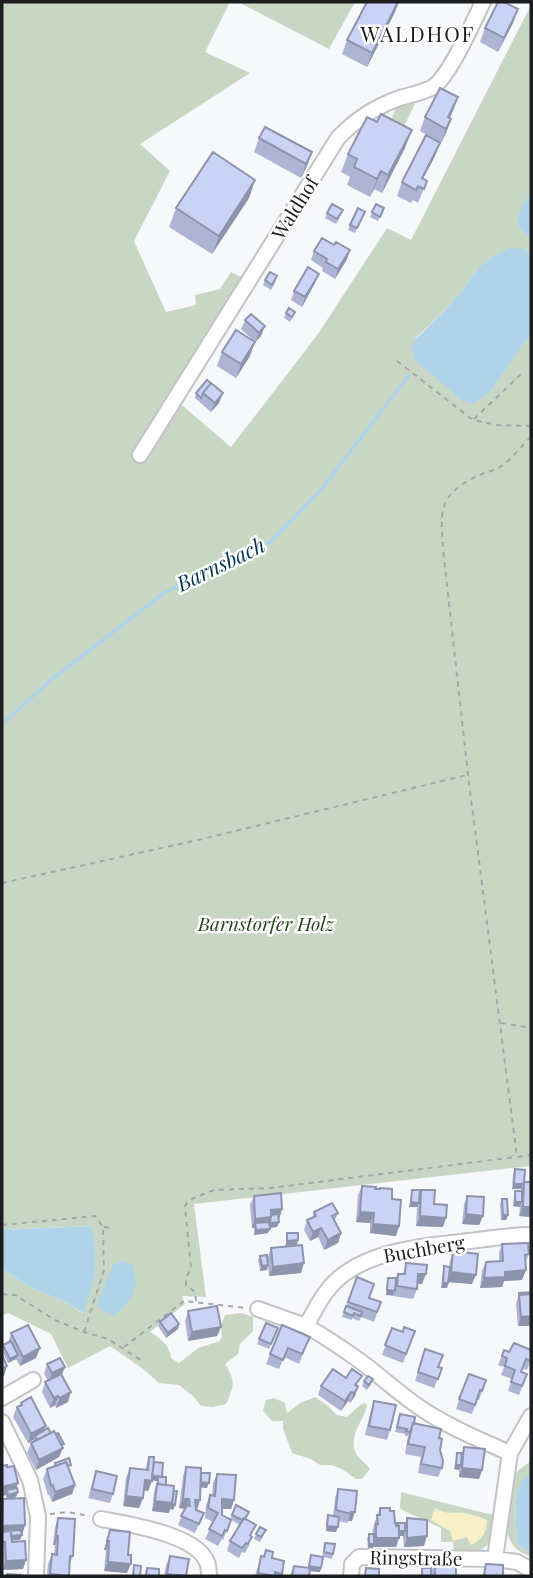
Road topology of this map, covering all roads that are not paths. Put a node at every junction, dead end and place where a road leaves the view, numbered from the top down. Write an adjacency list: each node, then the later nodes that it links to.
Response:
1 (483, 2): 2 (street, Waldhof)
2 (140, 455)
3 (531, 1235): 5 (street, Buchberg)
4 (258, 1309): 5 (street)
5 (306, 1326): 10 (street)
6 (33, 1380): 7 (street)
7 (2, 1398)
8 (531, 1416): 10 (street)
9 (2, 1422): 14 (street)
10 (510, 1453): 12 (street)
11 (101, 1518): 15 (street)
12 (495, 1559): 13 (street); 16 (street, Ringstraße)
13 (531, 1570)
14 (36, 1576)
15 (209, 1576)
16 (351, 1576)

